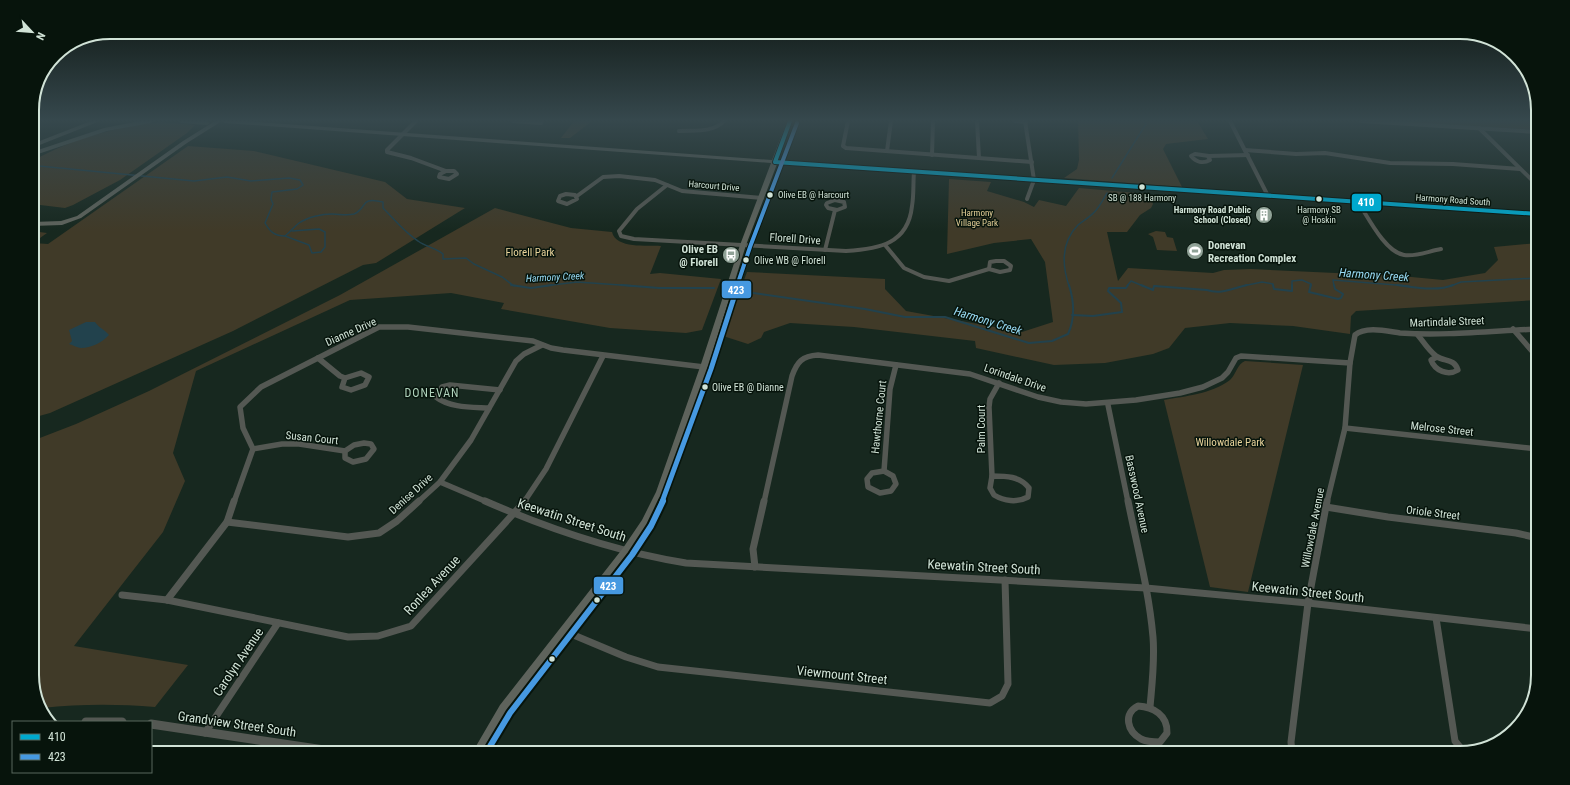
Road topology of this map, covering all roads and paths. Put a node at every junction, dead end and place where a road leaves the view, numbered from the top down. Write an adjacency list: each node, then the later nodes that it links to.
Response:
1 (163, 158): 26 (main road)
2 (408, 158): 14 (street)
3 (717, 158): 11 (main road, Harmony Road South)
4 (777, 158): 11 (main road)
5 (975, 158): 6 (street)
6 (979, 158): 12 (street)
7 (1031, 158): 12 (street)
8 (1249, 158): 20 (street)
9 (1355, 158): 13 (street)
10 (1509, 158): 13 (street)
11 (775, 162): 15 (main road, Harmony Road South); 21 (main road)
12 (1032, 162): 17 (street)
13 (1520, 169): 16 (street)
14 (446, 171)
15 (914, 172): 17 (main road, Harmony Road South); 28 (street, Florell Drive)
16 (1531, 179)
17 (1034, 180): 20 (main road, Harmony Road South); 22 (street)
18 (667, 185): 19 (street, Harcourt Drive); 21 (street, Harcourt Drive); 27 (street, Florell Drive)
19 (577, 196)
20 (1268, 196): 23 (main road, Harmony Road South)
21 (762, 198): 27 (main road)
22 (1026, 199)
23 (1358, 202): 25 (main road, Harmony Road South); 29 (street)
24 (835, 210): 30 (street)
25 (1531, 214)
26 (39, 224)
27 (743, 245): 30 (street, Florell Drive); 43 (main road)
28 (885, 245): 30 (street, Florell Drive); 31 (street)
29 (1441, 249)
30 (825, 250)
31 (989, 269)
32 (1513, 329): 33 (street, Martindale Street); 35 (street, Martindale Street); 37 (street)
33 (1531, 329)
34 (1357, 332): 35 (street, Martindale Street); 41 (street, Willowdale Avenue)
35 (1417, 334): 39 (street)
36 (542, 345): 38 (street, Dianne Drive); 40 (street, Dianne Drive); 46 (street, Denise Drive)
37 (1531, 350)
38 (603, 356): 43 (street, Dianne Drive); 57 (street, Ronlea Avenue)
39 (1437, 357): 39 (street)
40 (318, 358): 44 (street); 51 (street, Dianne Drive)
41 (1350, 362): 47 (street, Lorindale Drive); 49 (street, Willowdale Avenue)
42 (896, 365): 45 (street, Lorindale Drive); 53 (street, Hawthorne Court); 61 (street, Lorindale Drive)
43 (704, 367): 60 (main road)
44 (345, 378): 44 (street)
45 (998, 383): 47 (street, Lorindale Drive); 54 (street, Palm Court)
46 (500, 390): 48 (street, Denise Drive); 48 (street)
47 (1108, 405): 63 (street, Basswood Avenue)
48 (489, 408): 55 (street, Denise Drive)
49 (1345, 428): 50 (street, Melrose Street); 56 (street, Willowdale Avenue)
50 (1531, 448)
51 (252, 449): 52 (street, Susan Court); 58 (street)
52 (345, 452): 52 (street, Susan Court)
53 (884, 471): 53 (street)
54 (992, 476): 54 (street, Palm Court)
55 (440, 482): 57 (street, Keewatin Street South); 58 (street, Denise Drive)
56 (1326, 507): 59 (street, Oriole Street); 66 (street, Willowdale Avenue)
57 (514, 514): 60 (street, Keewatin Street South); 68 (street, Ronlea Avenue)
58 (226, 522): 65 (street)
59 (1531, 536)
60 (626, 551): 61 (street, Keewatin Street South); 70 (main road)
61 (755, 567): 62 (street, Keewatin Street South)
62 (1005, 580): 63 (street, Keewatin Street South); 70 (street, Viewmount Street)
63 (1146, 588): 66 (street, Keewatin Street South); 71 (street, Basswood Avenue)
64 (122, 595): 65 (street, Ronlea Avenue)
65 (167, 600): 68 (street, Ronlea Avenue)
66 (1308, 603): 67 (street, Keewatin Street South); 76 (street, Willowdale Avenue)
67 (1436, 618): 69 (street, Keewatin Street South); 77 (street)
68 (278, 624): 73 (street, Carolyn Avenue)
69 (1531, 628)
70 (564, 631): 75 (main road)
71 (1150, 708): 71 (street)
72 (152, 724): 73 (street, Grandview Street South)
73 (204, 733): 74 (street, Grandview Street South)
74 (295, 746)
75 (482, 746)
76 (1291, 746)
77 (1459, 746)

